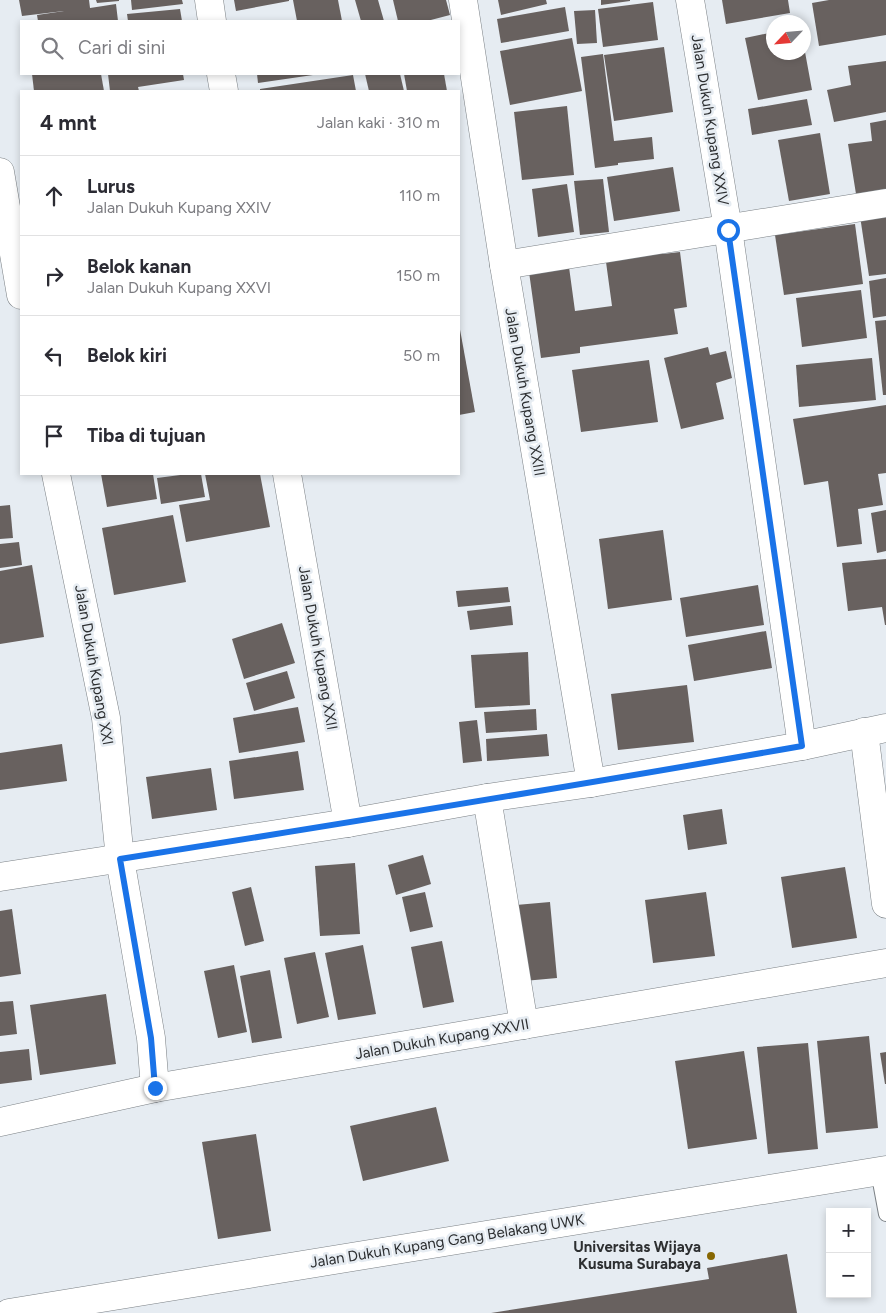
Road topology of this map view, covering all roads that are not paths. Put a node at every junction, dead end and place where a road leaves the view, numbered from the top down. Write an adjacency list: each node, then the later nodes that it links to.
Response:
1 (209, 0): 4 (street)
2 (463, 0): 10 (street, Jalan Dukuh Kupang XXIII)
3 (690, 0): 9 (street, Jalan Dukuh Kupang XXIV)
4 (212, 20)
5 (221, 75): 6 (street)
6 (224, 90)
7 (0, 172): 11 (street)
8 (886, 203): 9 (street)
9 (728, 230): 10 (street); 15 (street, Jalan Dukuh Kupang XXIV)
10 (504, 265): 16 (street, Jalan Dukuh Kupang XXIII)
11 (20, 289)
12 (56, 475): 19 (street, Jalan Dukuh Kupang XXI)
13 (287, 475): 18 (street, Jalan Dukuh Kupang XXII)
14 (875, 730): 15 (street); 21 (street)
15 (802, 746): 16 (street)
16 (591, 783): 17 (street)
17 (487, 798): 18 (street); 23 (street)
18 (348, 823): 19 (street)
19 (120, 859): 20 (street); 24 (street, Jalan Dukuh Kupang XXI)
20 (0, 877)
21 (886, 904)
22 (886, 963): 23 (street, Jalan Dukuh Kupang XXVII)
23 (524, 1025): 24 (street, Jalan Dukuh Kupang XXVII)
24 (155, 1088): 25 (street, Jalan Dukuh Kupang XXVII)
25 (0, 1122)
26 (882, 1170): 27 (lane); 28 (street, Jalan Dukuh Kupang Gang Belakang UWK)
27 (886, 1214)
28 (8, 1313)

